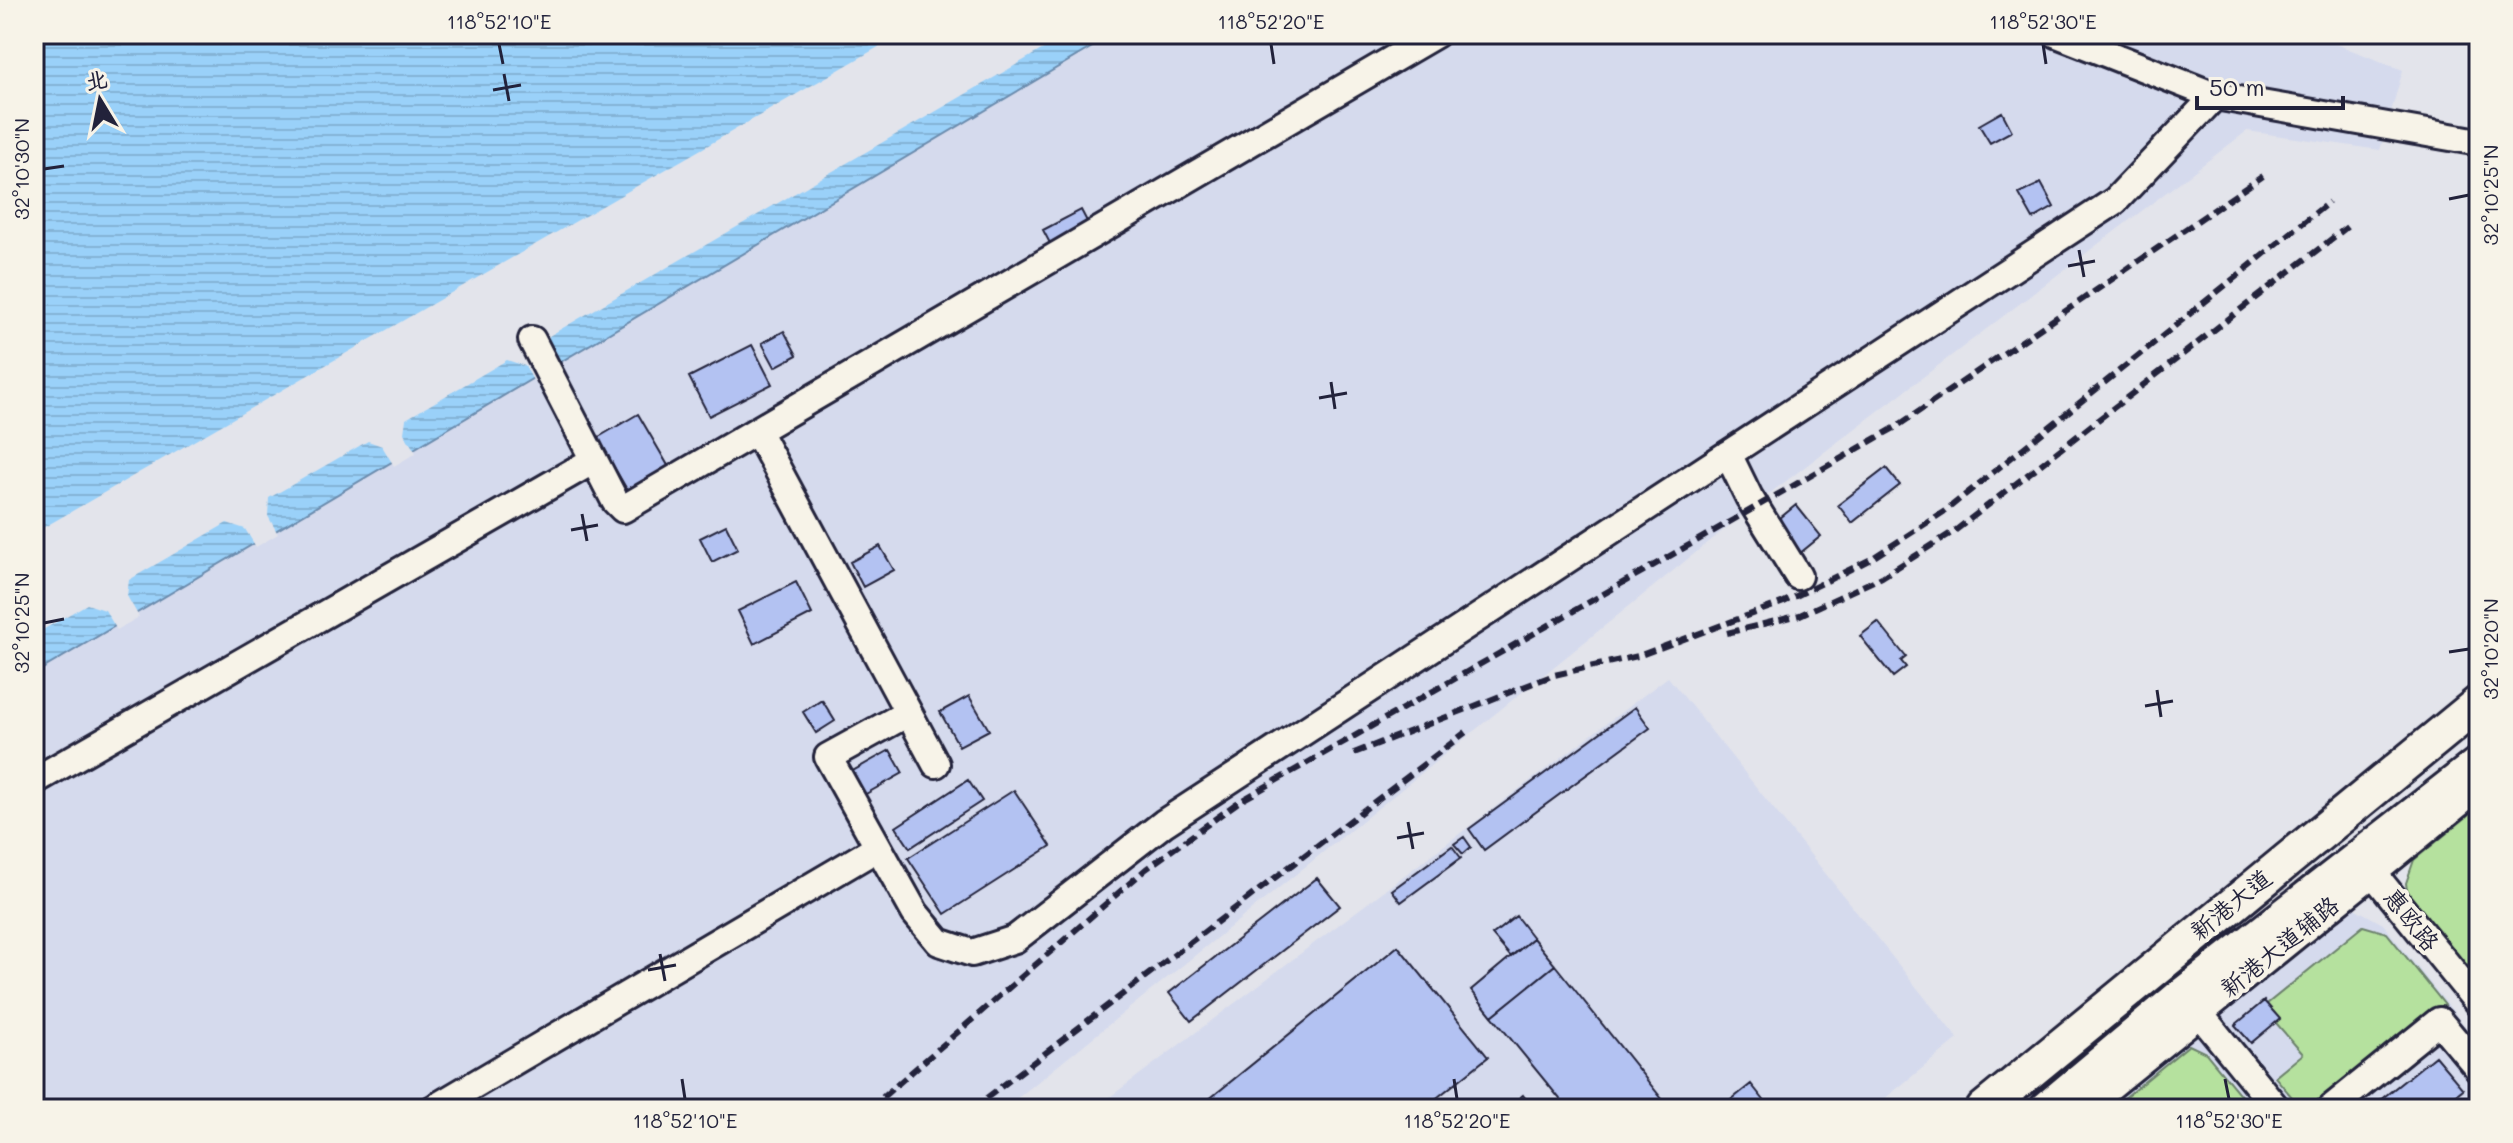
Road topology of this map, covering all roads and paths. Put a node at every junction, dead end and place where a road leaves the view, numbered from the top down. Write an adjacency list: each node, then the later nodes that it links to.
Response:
1 (1436, 34): 6 (street)
2 (2057, 34): 3 (street)
3 (2215, 96): 4 (street); 7 (street)
4 (2479, 142)
5 (532, 340): 8 (street)
6 (757, 431): 8 (street); 11 (street)
7 (1728, 454): 9 (street); 16 (street)
8 (594, 460): 14 (street)
9 (1798, 576)
10 (2479, 703): 22 (main road, 新港大道)
11 (908, 713): 12 (street); 16 (street)
12 (936, 764)
13 (2479, 764): 23 (main road, 新港大道)
14 (34, 781)
15 (2479, 787): 17 (street, 新港大道辅路)
16 (877, 848): 21 (street)
17 (2373, 873): 18 (street, 惠欧路); 19 (street, 新港大道辅路)
18 (2479, 1004)
19 (2199, 1013): 24 (street, 新港大道辅路); 25 (street)
20 (2479, 1069): 26 (street)
21 (433, 1109)
22 (1984, 1109)
23 (2047, 1109)
24 (2082, 1109)
25 (2277, 1109)
26 (2330, 1109)

